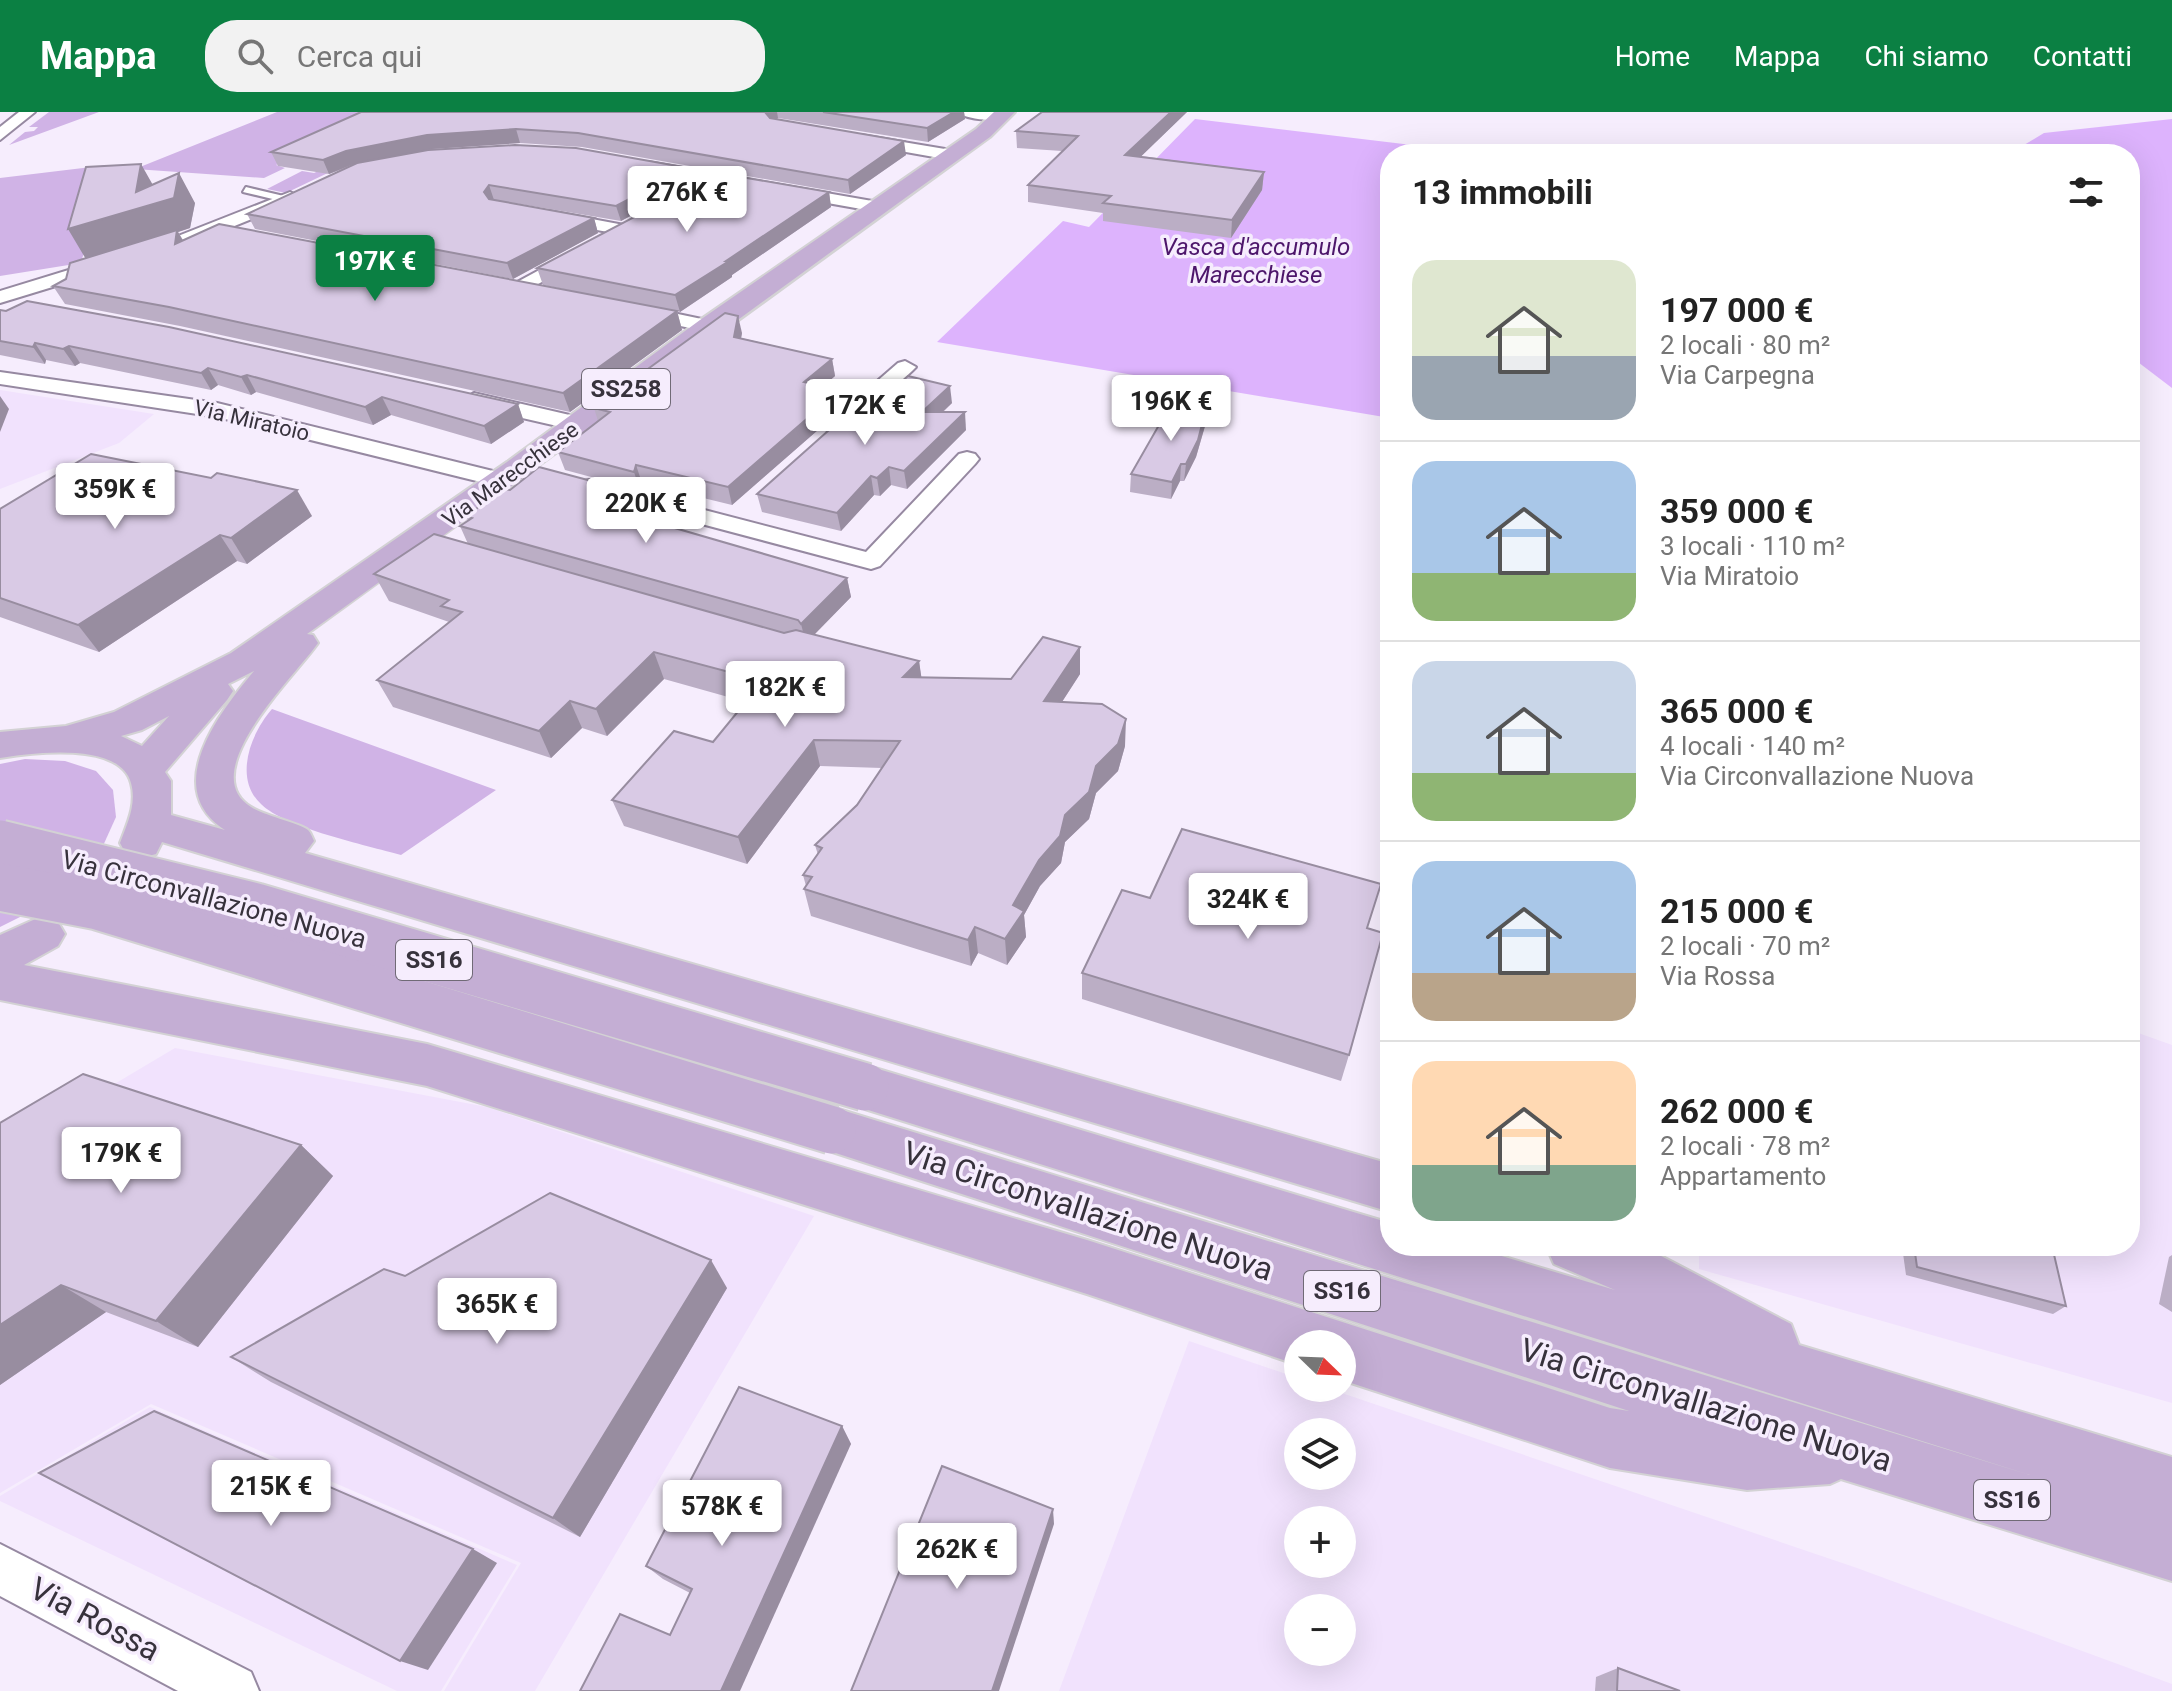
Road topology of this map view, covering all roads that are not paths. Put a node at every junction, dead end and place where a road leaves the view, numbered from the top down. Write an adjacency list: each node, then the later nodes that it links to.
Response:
1 (28, 112): 4 (street)
2 (964, 112): 3 (street)
3 (1003, 113): 6 (main road, Via Marecchiese / SS258)
4 (0, 135)
5 (850, 138): 6 (street)
6 (951, 155): 12 (main road, Via Marecchiese / SS258)
7 (626, 164): 8 (street)
8 (717, 180): 10 (street); 12 (street)
9 (246, 190): 11 (lane)
10 (691, 194)
11 (293, 196): 14 (street)
12 (878, 207): 22 (main road, Via Marecchiese / SS258)
13 (532, 213): 18 (street)
14 (214, 230): 15 (street); 16 (street)
15 (244, 236)
16 (173, 243)
17 (133, 256): 19 (street)
18 (545, 294)
19 (3, 296): 20 (street)
20 (37, 308)
21 (620, 308): 22 (street)
22 (709, 326): 26 (main road, Via Marecchiese / SS258)
23 (905, 367): 27 (street)
24 (0, 378): 29 (street, Via Miratoio)
25 (460, 397): 26 (street)
26 (579, 424): 29 (main road, Via Marecchiese / SS258)
27 (823, 440)
28 (967, 459): 31 (street, Via Miratoio)
29 (509, 474): 31 (street, Via Miratoio); 32 (main road, Via Marecchiese / SS258)
30 (752, 503): 31 (street)
31 (729, 524)
32 (416, 541): 33 (street); 34 (main road, Via Marecchiese / SS258)
33 (446, 550)
34 (382, 565): 35 (main road, Via Marecchiese / SS258); 43 (main road)
35 (244, 661): 36 (main road, Via Marecchiese / SS258); 38 (main road, Via Marecchiese / SS258)
36 (70, 738): 37 (main road); 38 (main road)
37 (0, 745)
38 (146, 769): 43 (main road)
39 (0, 844): 46 (main road, Via Circonvallazione Nuova / SS16, bridge)
40 (0, 887): 52 (main road, Via Circonvallazione Nuova / SS16, bridge)
41 (42, 934): 42 (main road)
42 (0, 956)
43 (598, 957): 45 (main road)
44 (0, 981): 49 (main road)
45 (1380, 1185)
46 (1380, 1245)
47 (1417, 1256): 51 (main road, Via Circonvallazione Nuova / SS16, bridge)
48 (1599, 1256): 51 (main road)
49 (1284, 1332)
50 (1356, 1356): 52 (main road)
51 (1862, 1392): 53 (main road, Via Circonvallazione Nuova / SS16)
52 (1852, 1452): 54 (main road, Via Circonvallazione Nuova / SS16)
53 (2172, 1488)
54 (2172, 1549)
55 (0, 1569): 56 (street, Via Rossa)
56 (232, 1691)

